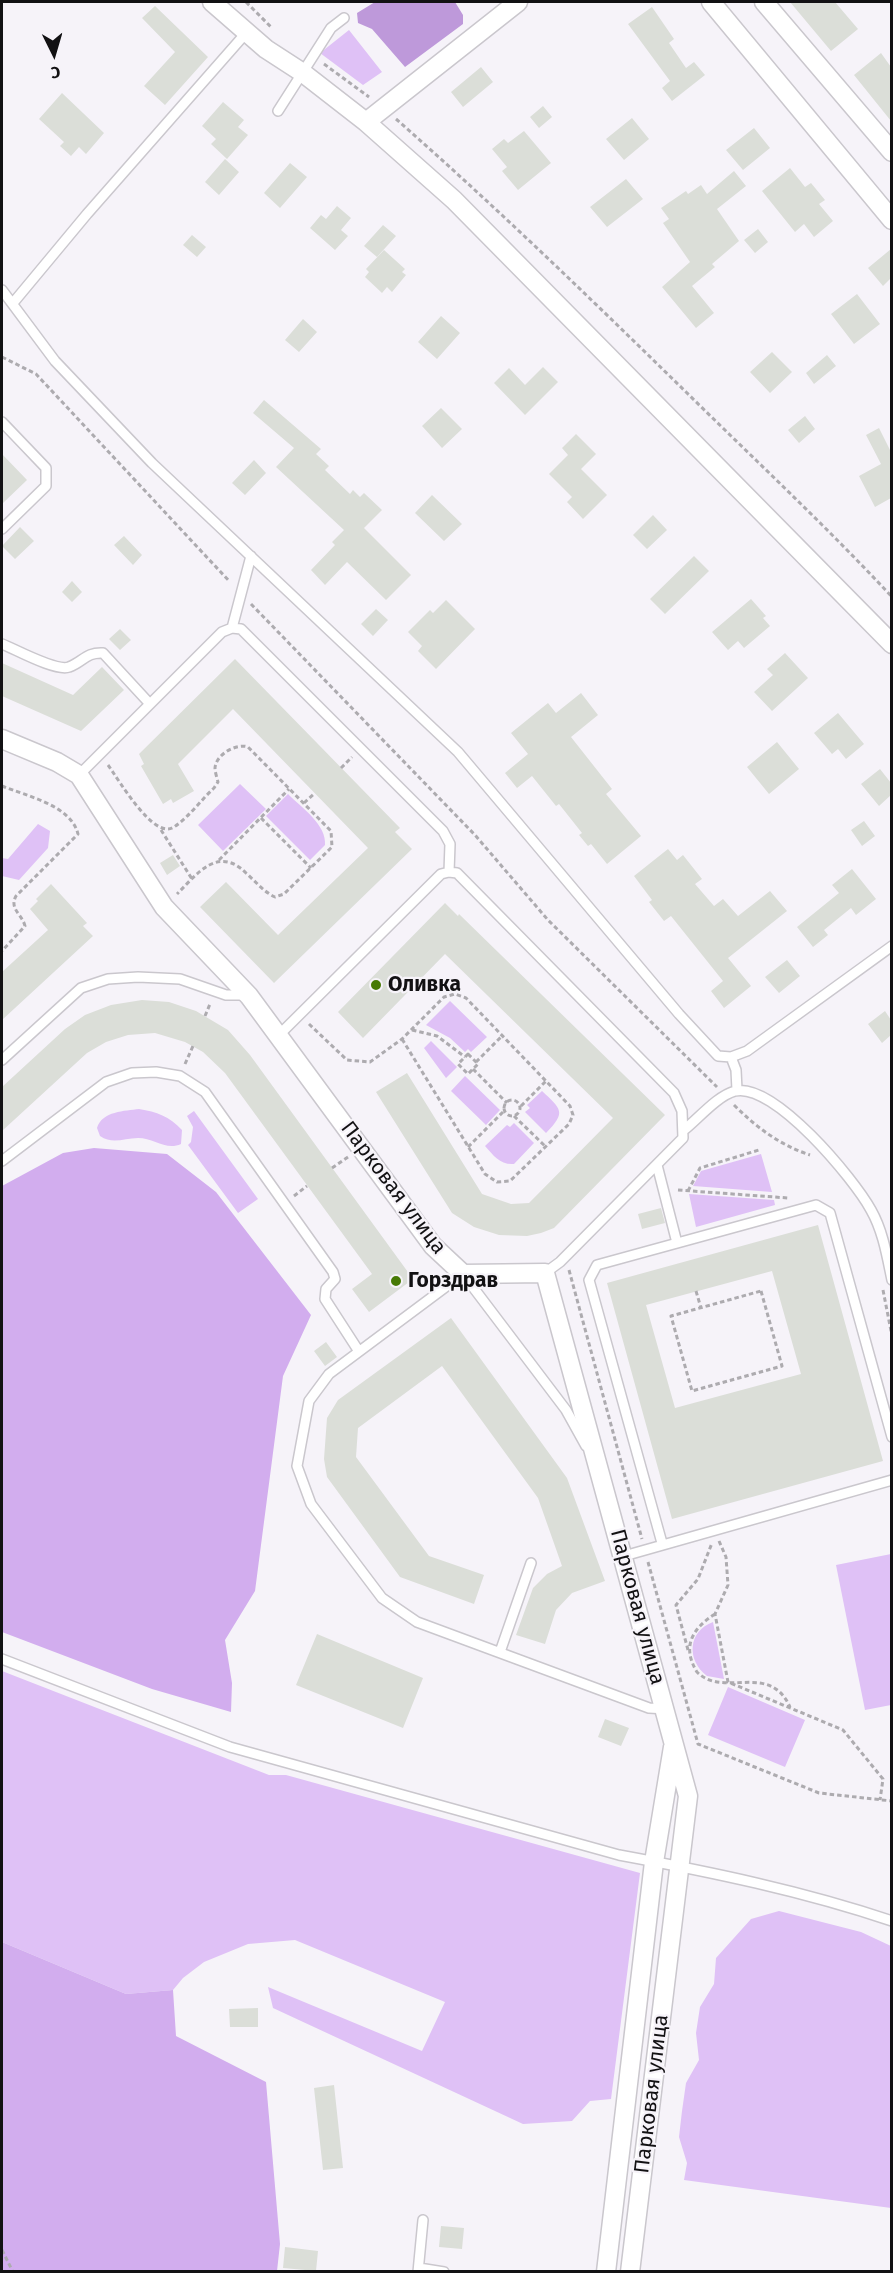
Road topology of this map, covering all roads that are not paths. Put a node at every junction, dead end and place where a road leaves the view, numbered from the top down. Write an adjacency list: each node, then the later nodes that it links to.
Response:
1 (212, 2): 6 (street)
2 (518, 2): 9 (street)
3 (711, 2): 11 (street)
4 (764, 2): 10 (street)
5 (344, 18): 7 (lane)
6 (246, 33): 7 (street); 13 (lane)
7 (303, 73): 8 (lane); 9 (street)
8 (278, 111)
9 (366, 122): 19 (street)
10 (891, 152)
11 (891, 220)
12 (2, 290): 13 (lane)
13 (13, 303): 16 (lane)
14 (2, 422): 15 (lane)
15 (2, 529)
16 (251, 556): 17 (lane); 27 (lane)
17 (232, 628): 20 (lane); 23 (lane)
18 (2, 644): 20 (lane)
19 (891, 644)
20 (150, 704): 22 (lane)
21 (2, 739): 22 (street, Парковая улица)
22 (79, 775): 25 (street, Парковая улица)
23 (449, 872): 26 (lane); 30 (lane)
24 (891, 946): 27 (lane)
25 (249, 996): 26 (street, Парковая улица); 28 (lane)
26 (279, 1035): 35 (street, Парковая улица)
27 (731, 1057): 29 (lane)
28 (2, 1060)
29 (737, 1090): 30 (lane); 36 (lane)
30 (684, 1130): 32 (lane)
31 (2, 1161): 37 (lane)
32 (657, 1165): 33 (lane); 34 (lane)
33 (677, 1243): 38 (lane); 41 (lane)
34 (545, 1273): 35 (street, Парковая улица); 39 (street, Парковая улица)
35 (463, 1274): 37 (lane); 39 (lane)
36 (891, 1280)
37 (358, 1350): 44 (lane)
38 (891, 1437)
39 (600, 1472): 42 (street, Парковая улица)
40 (891, 1480): 41 (lane)
41 (662, 1544): 42 (lane)
42 (624, 1556): 46 (street, Парковая улица)
43 (531, 1563): 44 (lane)
44 (500, 1652): 46 (lane)
45 (2, 1659): 48 (lane)
46 (666, 1709): 47 (street, Парковая улица)
47 (674, 1739): 48 (street, Парковая улица); 49 (street, Парковая улица)
48 (654, 1862): 49 (lane); 54 (street, Парковая улица)
49 (679, 1866): 50 (lane); 55 (street, Парковая улица)
50 (891, 1921)
51 (423, 2220): 52 (lane)
52 (418, 2270): 53 (lane)
53 (444, 2271)
54 (606, 2271)
55 (630, 2271)

